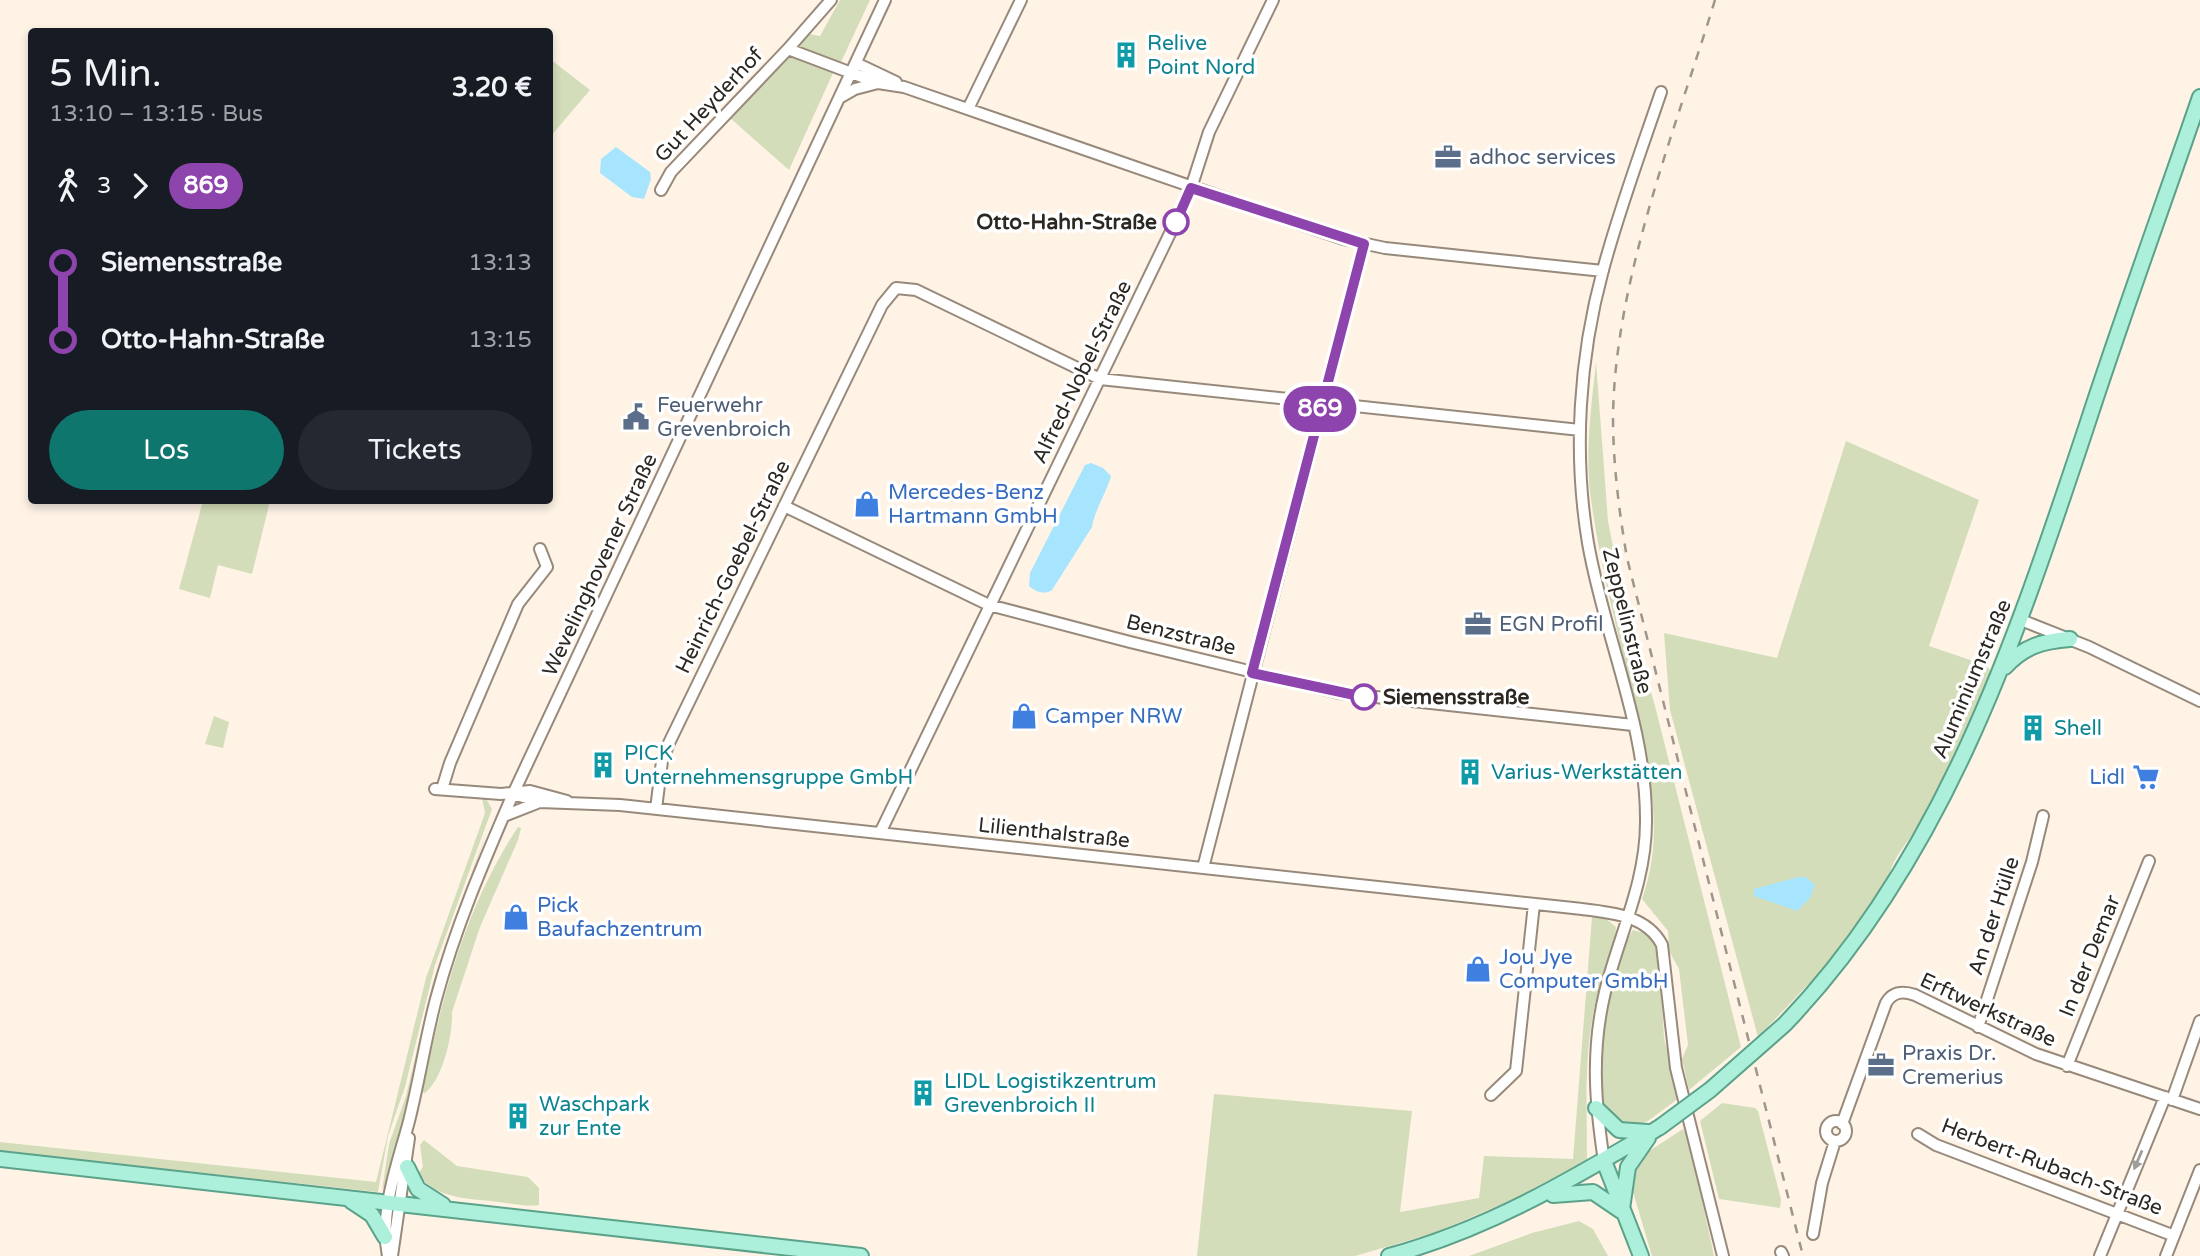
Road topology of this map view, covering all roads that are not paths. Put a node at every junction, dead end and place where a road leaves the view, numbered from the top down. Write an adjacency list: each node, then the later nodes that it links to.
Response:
1 (831, 0): 5 (street, Gut Heyderhof)
2 (885, 0): 6 (street, Wevelinghovener Straße)
3 (1021, 0): 12 (street)
4 (1273, 0): 13 (street, Alfred-Nobel-Straße)
5 (788, 49): 6 (street, Gut Heyderhof); 14 (street, Gut Heyderhof)
6 (853, 68): 7 (street); 8 (street); 11 (street, Wevelinghovener Straße)
7 (878, 83): 8 (street); 11 (street)
8 (904, 87): 12 (street)
9 (1661, 92): 16 (street, Zeppelinstraße)
10 (2200, 97): 23 (main road, Aluminiumstraße)
11 (839, 99): 29 (street, Wevelinghovener Straße)
12 (968, 109): 13 (street)
13 (1191, 188): 15 (street); 17 (street, Alfred-Nobel-Straße)
14 (661, 190)
15 (1364, 244): 16 (street); 18 (street)
16 (1603, 271): 19 (street, Zeppelinstraße)
17 (1100, 379): 18 (street); 20 (street, Heinrich-Goebel-Straße); 22 (street, Alfred-Nobel-Straße)
18 (1321, 404): 19 (street); 25 (street)
19 (1580, 430): 28 (street, Zeppelinstraße)
20 (784, 506): 22 (street, Benzstraße); 32 (street, Heinrich-Goebel-Straße)
21 (540, 549): 29 (street, Lilienthalstraße)
22 (989, 605): 25 (street, Benzstraße); 35 (street, Alfred-Nobel-Straße)
23 (2021, 620): 24 (street); 26 (main road, Aluminiumstraße)
24 (2070, 639): 26 (main road); 27 (street)
25 (1252, 673): 28 (street, Benzstraße); 37 (street)
26 (2000, 673): 48 (main road, Aluminiumstraße, bridge)
27 (2200, 701)
28 (1633, 725): 39 (street, Zeppelinstraße)
29 (513, 793): 30 (street, Lilienthalstraße); 31 (street, Lilienthalstraße); 33 (street, Wevelinghovener Straße)
30 (540, 802): 31 (street, Lilienthalstraße); 33 (street, Lilienthalstraße)
31 (570, 802): 32 (street, Lilienthalstraße)
32 (656, 809): 35 (street, Lilienthalstraße)
33 (504, 816): 47 (street, Wevelinghovener Straße)
34 (2043, 816): 41 (street, An der Hülle)
35 (880, 833): 37 (street, Lilienthalstraße)
36 (2149, 861): 42 (street, In der Demar)
37 (1203, 868): 38 (street, Lilienthalstraße)
38 (1534, 904): 39 (street, Lilienthalstraße); 43 (street)
39 (1629, 918): 45 (street, Zeppelinstraße); 67 (street)
40 (2200, 1021): 44 (street)
41 (1978, 1027): 42 (street, Erftwerkstraße); 60 (street, Erftwerkstraße)
42 (2067, 1066): 44 (street, Erftwerkstraße)
43 (1491, 1095)
44 (2168, 1098): 46 (street, Erftwerkstraße); 59 (street, one-way to 59)
45 (1596, 1108): 48 (main road); 51 (street, Zeppelinstraße)
46 (2200, 1109)
47 (409, 1122): 52 (street, Wevelinghovener Straße); 56 (street, Wevelinghovener Straße)
48 (1656, 1129): 51 (main road, Aluminiumstraße); 58 (main road)
49 (1918, 1134): 59 (street, Herbert-Rubach-Straße)
50 (0, 1159): 54 (main road)
51 (1605, 1161): 55 (main road, Aluminiumstraße); 58 (main road)
52 (407, 1167): 56 (street, Wevelinghovener Straße); 57 (main road)
53 (2200, 1170): 61 (street)
54 (346, 1198): 56 (main road); 62 (main road)
55 (1540, 1198): 58 (main road); 65 (main road)
56 (395, 1204): 57 (main road); 62 (street); 63 (street)
57 (458, 1211): 64 (main road)
58 (1622, 1212): 66 (main road)
59 (2116, 1213): 61 (street, Herbert-Rubach-Straße); 68 (street)
60 (1813, 1234)
61 (2172, 1235): 69 (street)
62 (385, 1237): 63 (street)
63 (390, 1256)
64 (862, 1256)
65 (1389, 1256)
66 (1641, 1256)
67 (1723, 1256)
68 (2100, 1256)
69 (2166, 1256)

